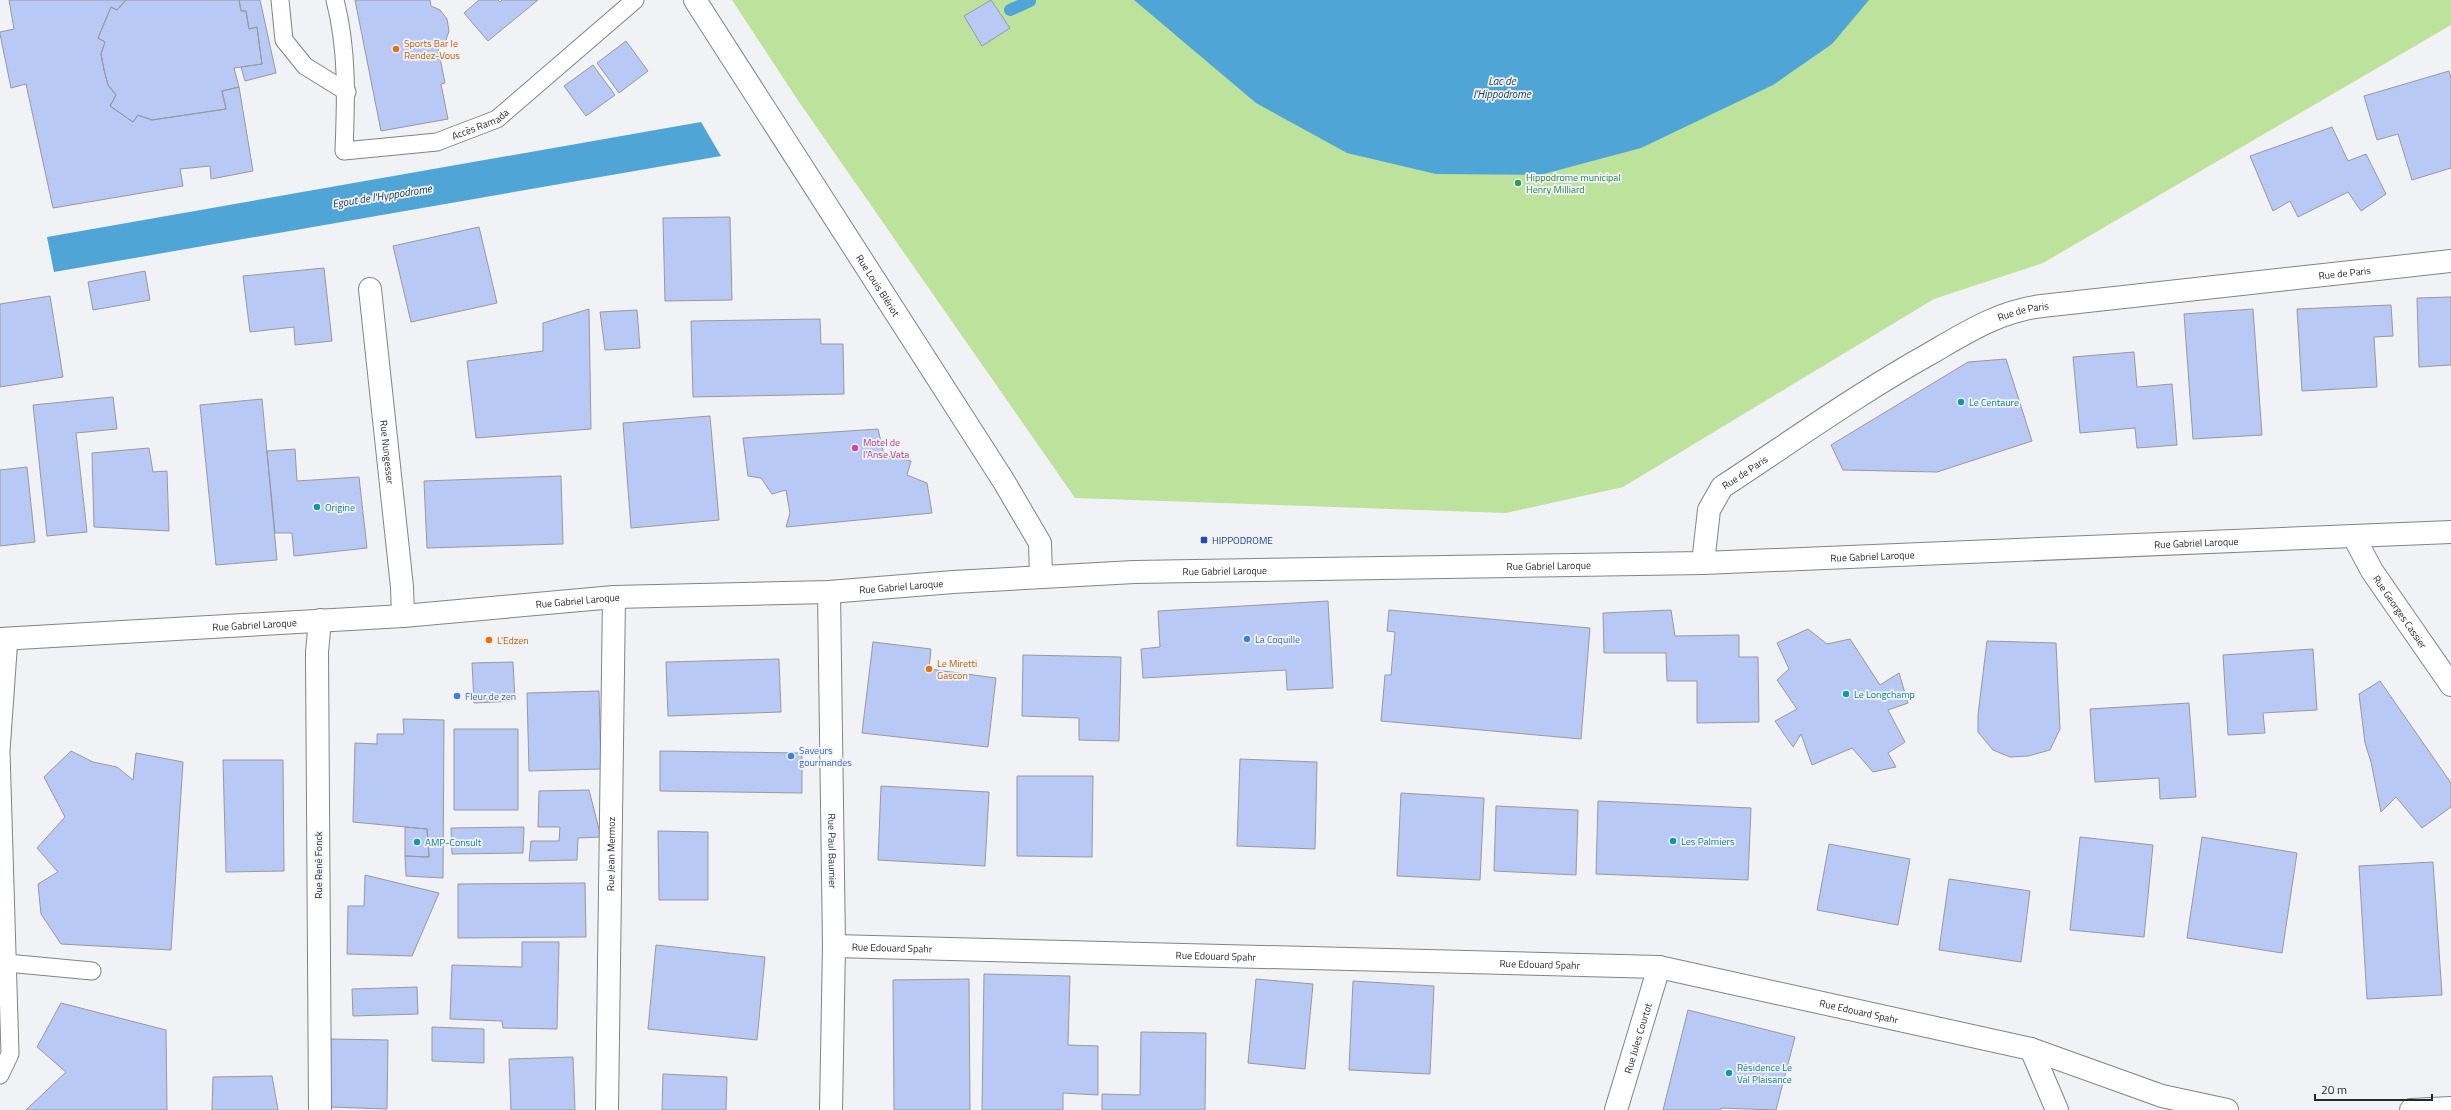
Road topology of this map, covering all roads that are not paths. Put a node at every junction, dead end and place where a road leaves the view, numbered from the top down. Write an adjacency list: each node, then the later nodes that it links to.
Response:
1 (280, 0): 5 (lane)
2 (335, 0): 5 (lane)
3 (635, 0): 5 (lane, Accès Ramada)
4 (696, 0): 11 (street, Rue Louis Blériot)
5 (347, 92)
6 (2451, 261): 10 (street, Rue de Paris)
7 (370, 289): 14 (street, Rue Nungesser)
8 (2451, 532): 9 (street, Rue Gabriel Laroque)
9 (2354, 537): 10 (street, Rue Gabriel Laroque); 17 (street, Rue Georges Cassier)
10 (1703, 564): 11 (street, Rue Gabriel Laroque)
11 (1041, 577): 12 (street, Rue Gabriel Laroque)
12 (829, 592): 13 (street, Rue Gabriel Laroque); 19 (street, Rue Paul Baumier)
13 (614, 597): 14 (street, Rue Gabriel Laroque); 27 (street, Rue Jean Mermoz)
14 (403, 616): 15 (street, Rue Gabriel Laroque)
15 (320, 620): 16 (street, Rue Gabriel Laroque); 26 (street, Rue René Fonck)
16 (4, 638): 18 (lane)
17 (2451, 685)
18 (1, 751): 20 (lane)
19 (834, 946): 21 (street, Rue Edouard Spahr); 28 (street, Rue Paul Baumier)
20 (7, 963): 22 (lane); 24 (lane)
21 (1659, 967): 23 (street, Rue Edouard Spahr); 29 (street, Rue Jules Courtot)
22 (92, 971)
23 (2031, 1049): 30 (street); 31 (street, Rue Edouard Spahr)
24 (0, 1075)
25 (2451, 1108): 32 (street)
26 (320, 1110)
27 (607, 1110)
28 (831, 1110)
29 (1616, 1110)
30 (2057, 1110)
31 (2227, 1110)
32 (2411, 1110)

